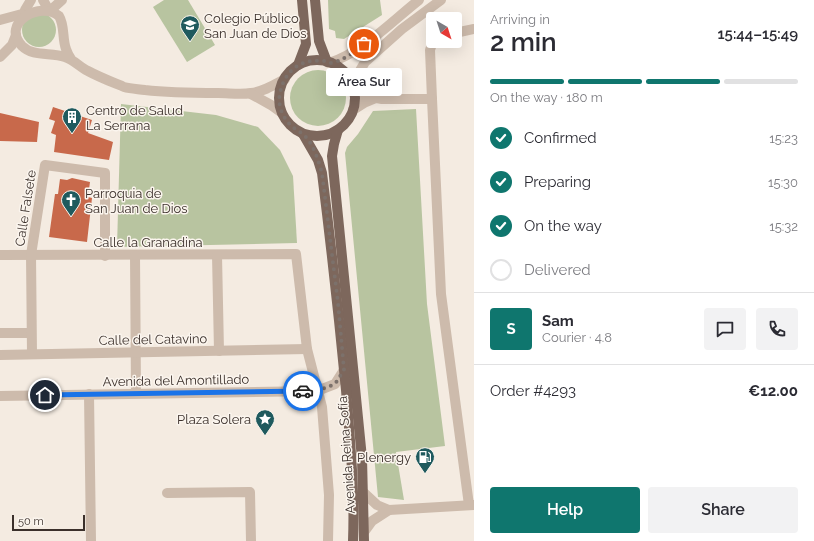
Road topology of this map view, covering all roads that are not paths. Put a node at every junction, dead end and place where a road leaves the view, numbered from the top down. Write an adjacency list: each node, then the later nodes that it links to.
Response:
1 (32, 0): 8 (street)
2 (62, 0): 7 (street)
3 (302, 0): 21 (main road)
4 (315, 0): 20 (main road)
5 (419, 0): 20 (street)
6 (441, 0): 23 (street)
7 (47, 6): 8 (street); 14 (street)
8 (23, 12): 9 (street); 13 (street)
9 (0, 20)
10 (0, 25): 13 (street)
11 (474, 29): 12 (street)
12 (462, 32)
13 (16, 33): 16 (street); 18 (street)
14 (63, 33): 17 (street); 19 (street)
15 (431, 48): 26 (street)
16 (26, 50): 17 (street); 18 (street)
17 (45, 53): 19 (street)
18 (2, 55)
19 (71, 60): 24 (street)
20 (328, 62): 21 (main road); 23 (main road)
21 (298, 65): 22 (main road)
22 (285, 79): 24 (street); 28 (main road)
23 (354, 92): 25 (street); 27 (main road)
24 (251, 94): 28 (street)
25 (376, 98): 26 (street); 27 (street)
26 (432, 99): 50 (street)
27 (353, 110): 29 (main road, Avenida Reina Sofía)
28 (282, 114): 30 (main road, Avenida Reina Sofía)
29 (338, 130): 30 (main road); 48 (main road, Avenida Reina Sofía)
30 (303, 134): 43 (main road, Avenida Reina Sofía)
31 (0, 255): 34 (street, Calle la Granadina)
32 (135, 255): 33 (street, Calle la Granadina); 35 (street, Calle la Granadina); 40 (street)
33 (217, 255): 38 (street, Calle la Granadina); 39 (street)
34 (30, 256): 35 (street, Calle la Granadina); 35 (street, Calle Falsete); 37 (street)
35 (105, 256)
36 (0, 333): 37 (street)
37 (31, 333): 41 (street)
38 (307, 349): 39 (street, Calle del Catavino); 44 (street)
39 (219, 351): 40 (street, Calle del Catavino)
40 (136, 353): 41 (street, Calle del Catavino); 45 (street)
41 (32, 354): 42 (street, Calle del Catavino)
42 (0, 355)
43 (344, 370): 44 (street, Avenida del Amontillado); 56 (main road, Avenida Reina Sofía)
44 (317, 391): 45 (street, Avenida del Amontillado); 55 (street)
45 (136, 393): 46 (street, Avenida del Amontillado)
46 (89, 394): 47 (street, Avenida del Amontillado); 53 (street)
47 (0, 396)
48 (362, 492): 51 (street); 52 (main road, Avenida Reina Sofía)
49 (167, 493): 54 (street)
50 (472, 505): 51 (street)
51 (389, 510): 52 (street)
52 (364, 537)
53 (92, 541)
54 (251, 541)
55 (328, 541)
56 (353, 541)

